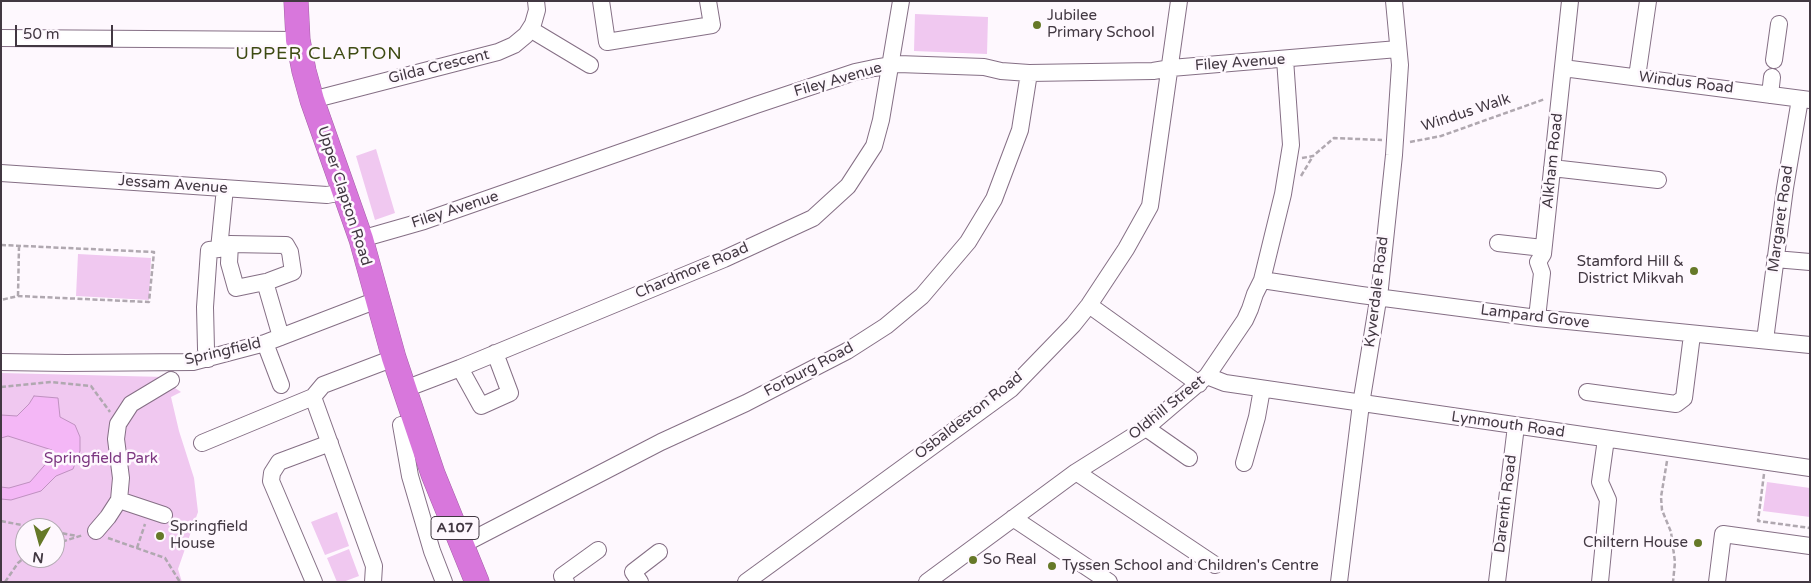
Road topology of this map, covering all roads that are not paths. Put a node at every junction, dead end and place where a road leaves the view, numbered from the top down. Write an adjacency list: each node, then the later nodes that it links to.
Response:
1 (296, 1): 13 (highway, Upper Clapton Road / A107)
2 (536, 1): 11 (street, Gilda Crescent)
3 (601, 1): 4 (street)
4 (708, 1)
5 (901, 1): 18 (street, Chardmore Road)
6 (1180, 1): 19 (street, Osbaldeston Road)
7 (1394, 1): 14 (street, Kyverdale Road)
8 (1570, 1): 20 (street, Alkham Road)
9 (1648, 1): 22 (street)
10 (1779, 24): 16 (street)
11 (530, 28): 17 (street); 26 (street, Gilda Crescent)
12 (1, 38): 13 (street)
13 (298, 40): 26 (highway, Upper Clapton Road / A107)
14 (1398, 49): 15 (street, Filey Avenue); 39 (street, Kyverdale Road)
15 (1285, 59): 19 (street, Filey Avenue); 37 (street, Oldhill Street)
16 (1774, 60)
17 (590, 65)
18 (891, 65): 21 (street, Filey Avenue); 32 (street, Filey Avenue); 48 (street, Chardmore Road)
19 (1171, 68): 21 (street, Filey Avenue); 41 (street, Osbaldeston Road)
20 (1563, 68): 22 (street, Windus Road); 27 (street, Alkham Road)
21 (1029, 73): 75 (street, Forburg Road)
22 (1637, 77): 24 (street, Windus Road)
23 (1772, 77): 24 (street)
24 (1770, 95): 25 (street, Windus Road)
25 (1805, 99): 35 (street, Margaret Road)
26 (312, 100): 31 (highway, Upper Clapton Road / A107)
27 (1552, 168): 29 (street); 34 (street, Alkham Road)
28 (1, 173): 30 (street, Jessam Avenue)
29 (1658, 180)
30 (225, 188): 31 (street, Jessam Avenue); 50 (street)
31 (344, 192): 32 (highway, Upper Clapton Road / A107)
32 (361, 239): 40 (highway, Upper Clapton Road / A107)
33 (1498, 243): 34 (street)
34 (1543, 248): 42 (street, Alkham Road)
35 (1775, 259): 36 (street); 45 (street, Margaret Road)
36 (1810, 262)
37 (1262, 280): 39 (street, Lampard Grove); 54 (street, Oldhill Street)
38 (267, 285): 44 (street)
39 (1378, 297): 42 (street, Lampard Grove); 60 (street, Kyverdale Road)
40 (377, 300): 44 (street, Springfield); 49 (highway, Upper Clapton Road / A107)
41 (1089, 305): 54 (street, Lynmouth Road); 86 (street, Osbaldeston Road)
42 (1537, 318): 43 (street, Lampard Grove)
43 (1692, 335): 45 (street, Lampard Grove); 58 (street)
44 (280, 337): 46 (street, Springfield)
45 (1765, 340): 47 (street, Lampard Grove)
46 (265, 342): 50 (street, Springfield); 55 (street)
47 (1810, 345)
48 (495, 353): 52 (street, Chardmore Road); 52 (street)
49 (394, 358): 56 (highway, Upper Clapton Road / A107); 59 (street)
50 (208, 359): 51 (street, Springfield)
51 (1, 362)
52 (460, 368): 56 (street, Chardmore Road)
53 (171, 380): 71 (street)
54 (1203, 380): 57 (street, Lynmouth Road); 63 (street, Oldhill Street)
55 (281, 384)
56 (405, 389): 75 (highway, A107)
57 (1262, 389): 60 (street, Lynmouth Road); 68 (street)
58 (1587, 392)
59 (313, 397): 65 (street); 66 (street)
60 (1361, 404): 62 (street, Lynmouth Road); 89 (street, Kyverdale Road)
61 (401, 424): 82 (street)
62 (1516, 426): 64 (street, Lynmouth Road); 90 (street, Darenth Road)
63 (1146, 428): 67 (street); 70 (street, Oldhill Street)
64 (1606, 439): 69 (street, Lynmouth Road); 91 (street)
65 (202, 443)
66 (330, 443): 80 (street); 81 (street)
67 (1189, 458)
68 (1244, 463)
69 (1810, 468)
70 (1076, 472): 73 (street, Oldhill Street); 79 (street)
71 (119, 500): 72 (street); 74 (street)
72 (157, 513)
73 (1013, 518): 87 (street, Oldhill Street); 88 (street)
74 (96, 531)
75 (462, 545): 83 (highway, A107)
76 (1810, 546): 92 (street)
77 (598, 550): 84 (street)
78 (660, 552): 85 (street)
79 (1215, 565)
80 (314, 582)
81 (373, 582)
82 (444, 582)
83 (477, 582)
84 (566, 582)
85 (640, 582)
86 (746, 582)
87 (927, 582)
88 (1109, 582)
89 (1339, 582)
90 (1497, 582)
91 (1600, 582)
92 (1717, 582)

